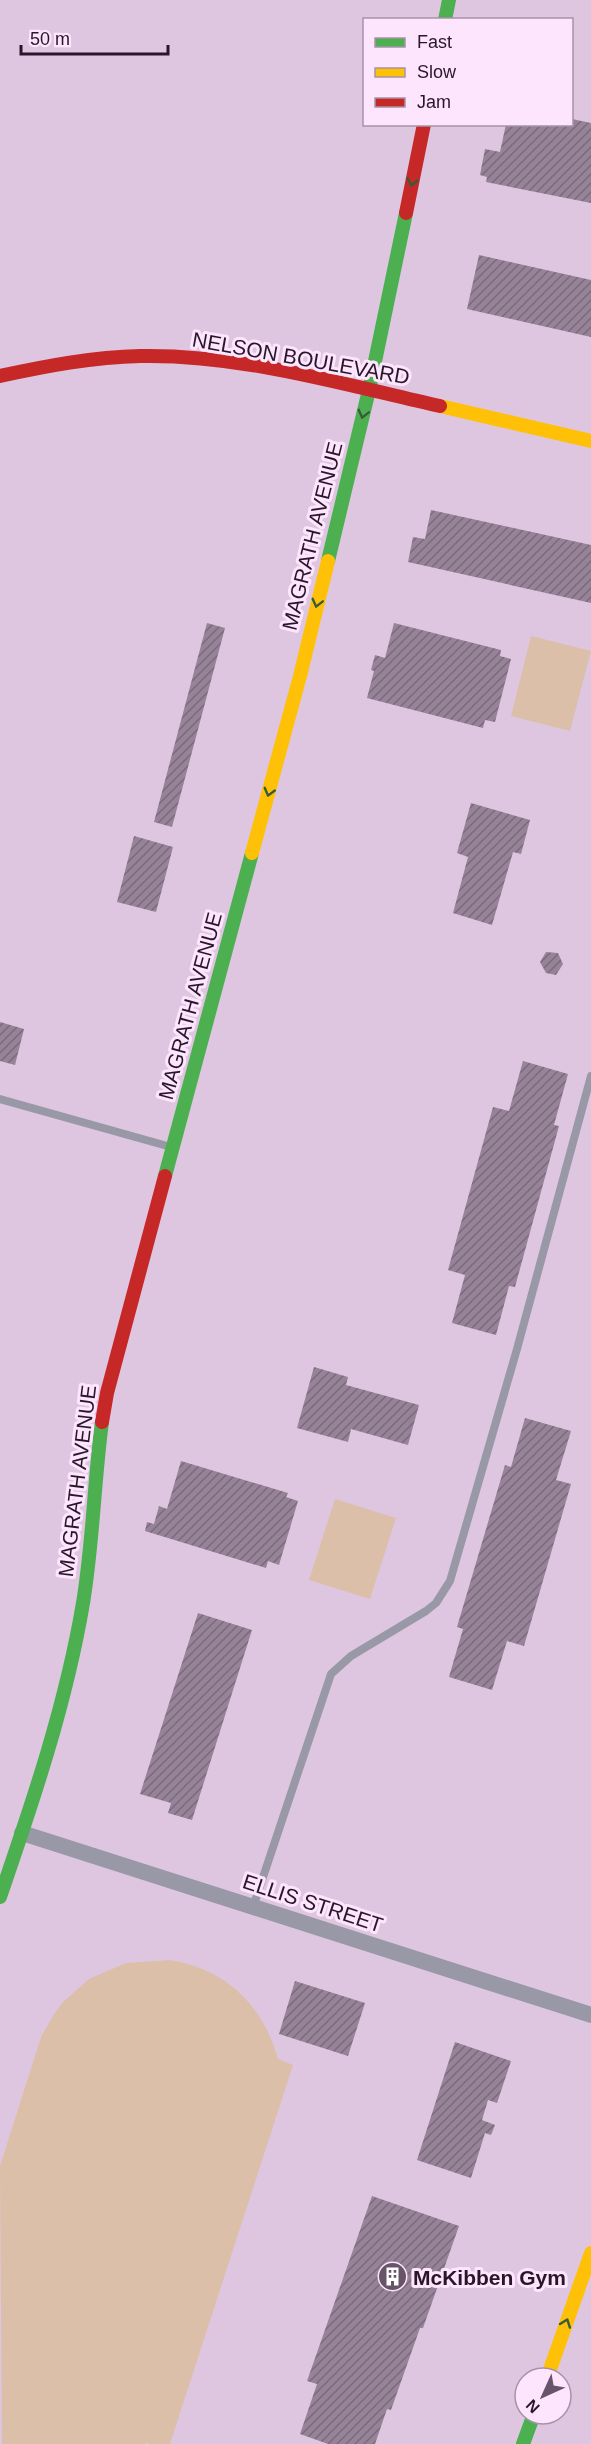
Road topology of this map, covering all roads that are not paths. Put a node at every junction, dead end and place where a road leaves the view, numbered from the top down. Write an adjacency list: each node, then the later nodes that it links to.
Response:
1 (449, 0): 2 (main road)
2 (445, 18)
3 (424, 126): 5 (main road, MAGRATH AVENUE, one-way to 5)
4 (0, 376): 5 (main road, NELSON BOULEVARD)
5 (369, 390): 6 (main road, NELSON BOULEVARD); 9 (main road, MAGRATH AVENUE, one-way to 9)
6 (591, 441)
7 (591, 1076): 12 (lane)
8 (0, 1099): 9 (lane)
9 (174, 1148): 10 (main road, MAGRATH AVENUE)
10 (22, 1833): 11 (main road, MAGRATH AVENUE); 12 (street, ELLIS STREET)
11 (0, 1897)
12 (253, 1907): 13 (street, ELLIS STREET)
13 (591, 2015)
14 (590, 2262): 15 (main road, one-way to 14)
15 (551, 2366)
16 (530, 2426): 17 (main road)
17 (523, 2444)

